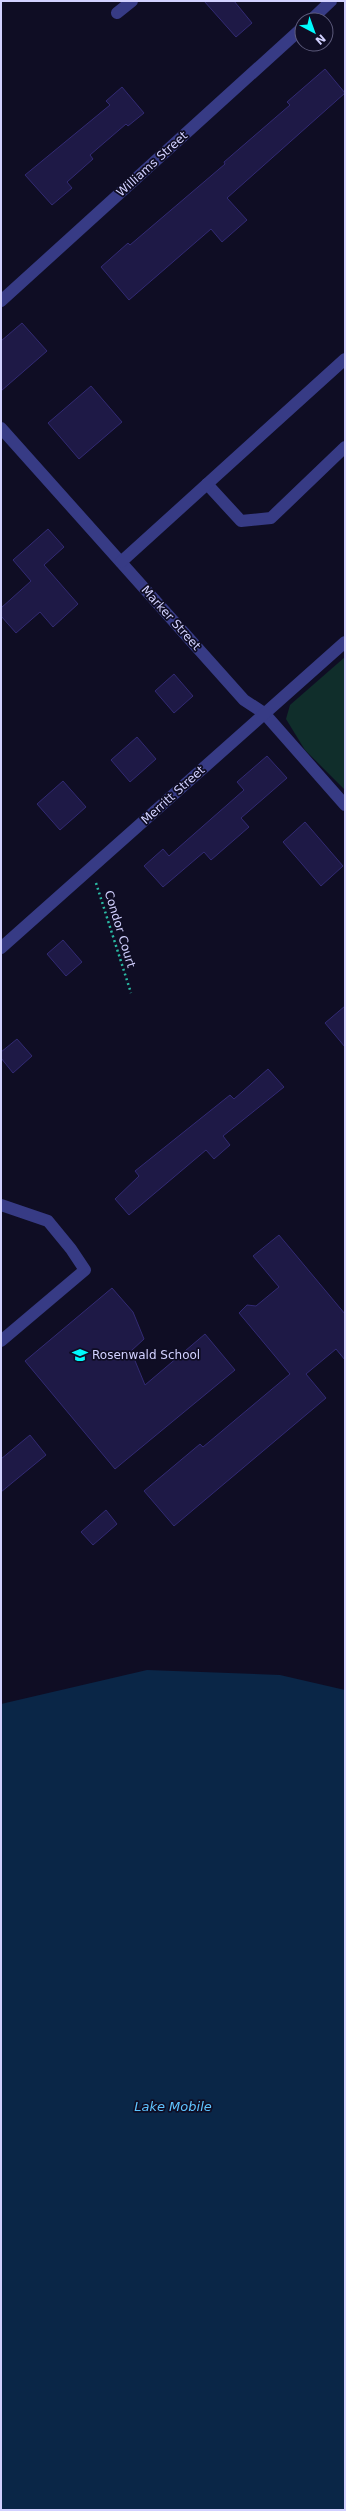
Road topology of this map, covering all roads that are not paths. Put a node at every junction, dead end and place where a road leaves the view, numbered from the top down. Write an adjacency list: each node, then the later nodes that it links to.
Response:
1 (132, 1): 4 (street)
2 (332, 1): 3 (street)
3 (319, 12)
4 (118, 13)
5 (294, 35): 6 (street, Williams Street)
6 (1, 301)
7 (345, 359): 10 (street)
8 (1, 428): 11 (street, Marker Street)
9 (345, 448): 10 (street)
10 (207, 484): 11 (street)
11 (121, 562): 13 (street, Marker Street)
12 (345, 642): 13 (street, Merritt Street)
13 (264, 713): 14 (street, Marker Street); 15 (street, Merritt Street)
14 (345, 805)
15 (1, 948)
16 (1, 1205): 17 (street)
17 (1, 1341)

